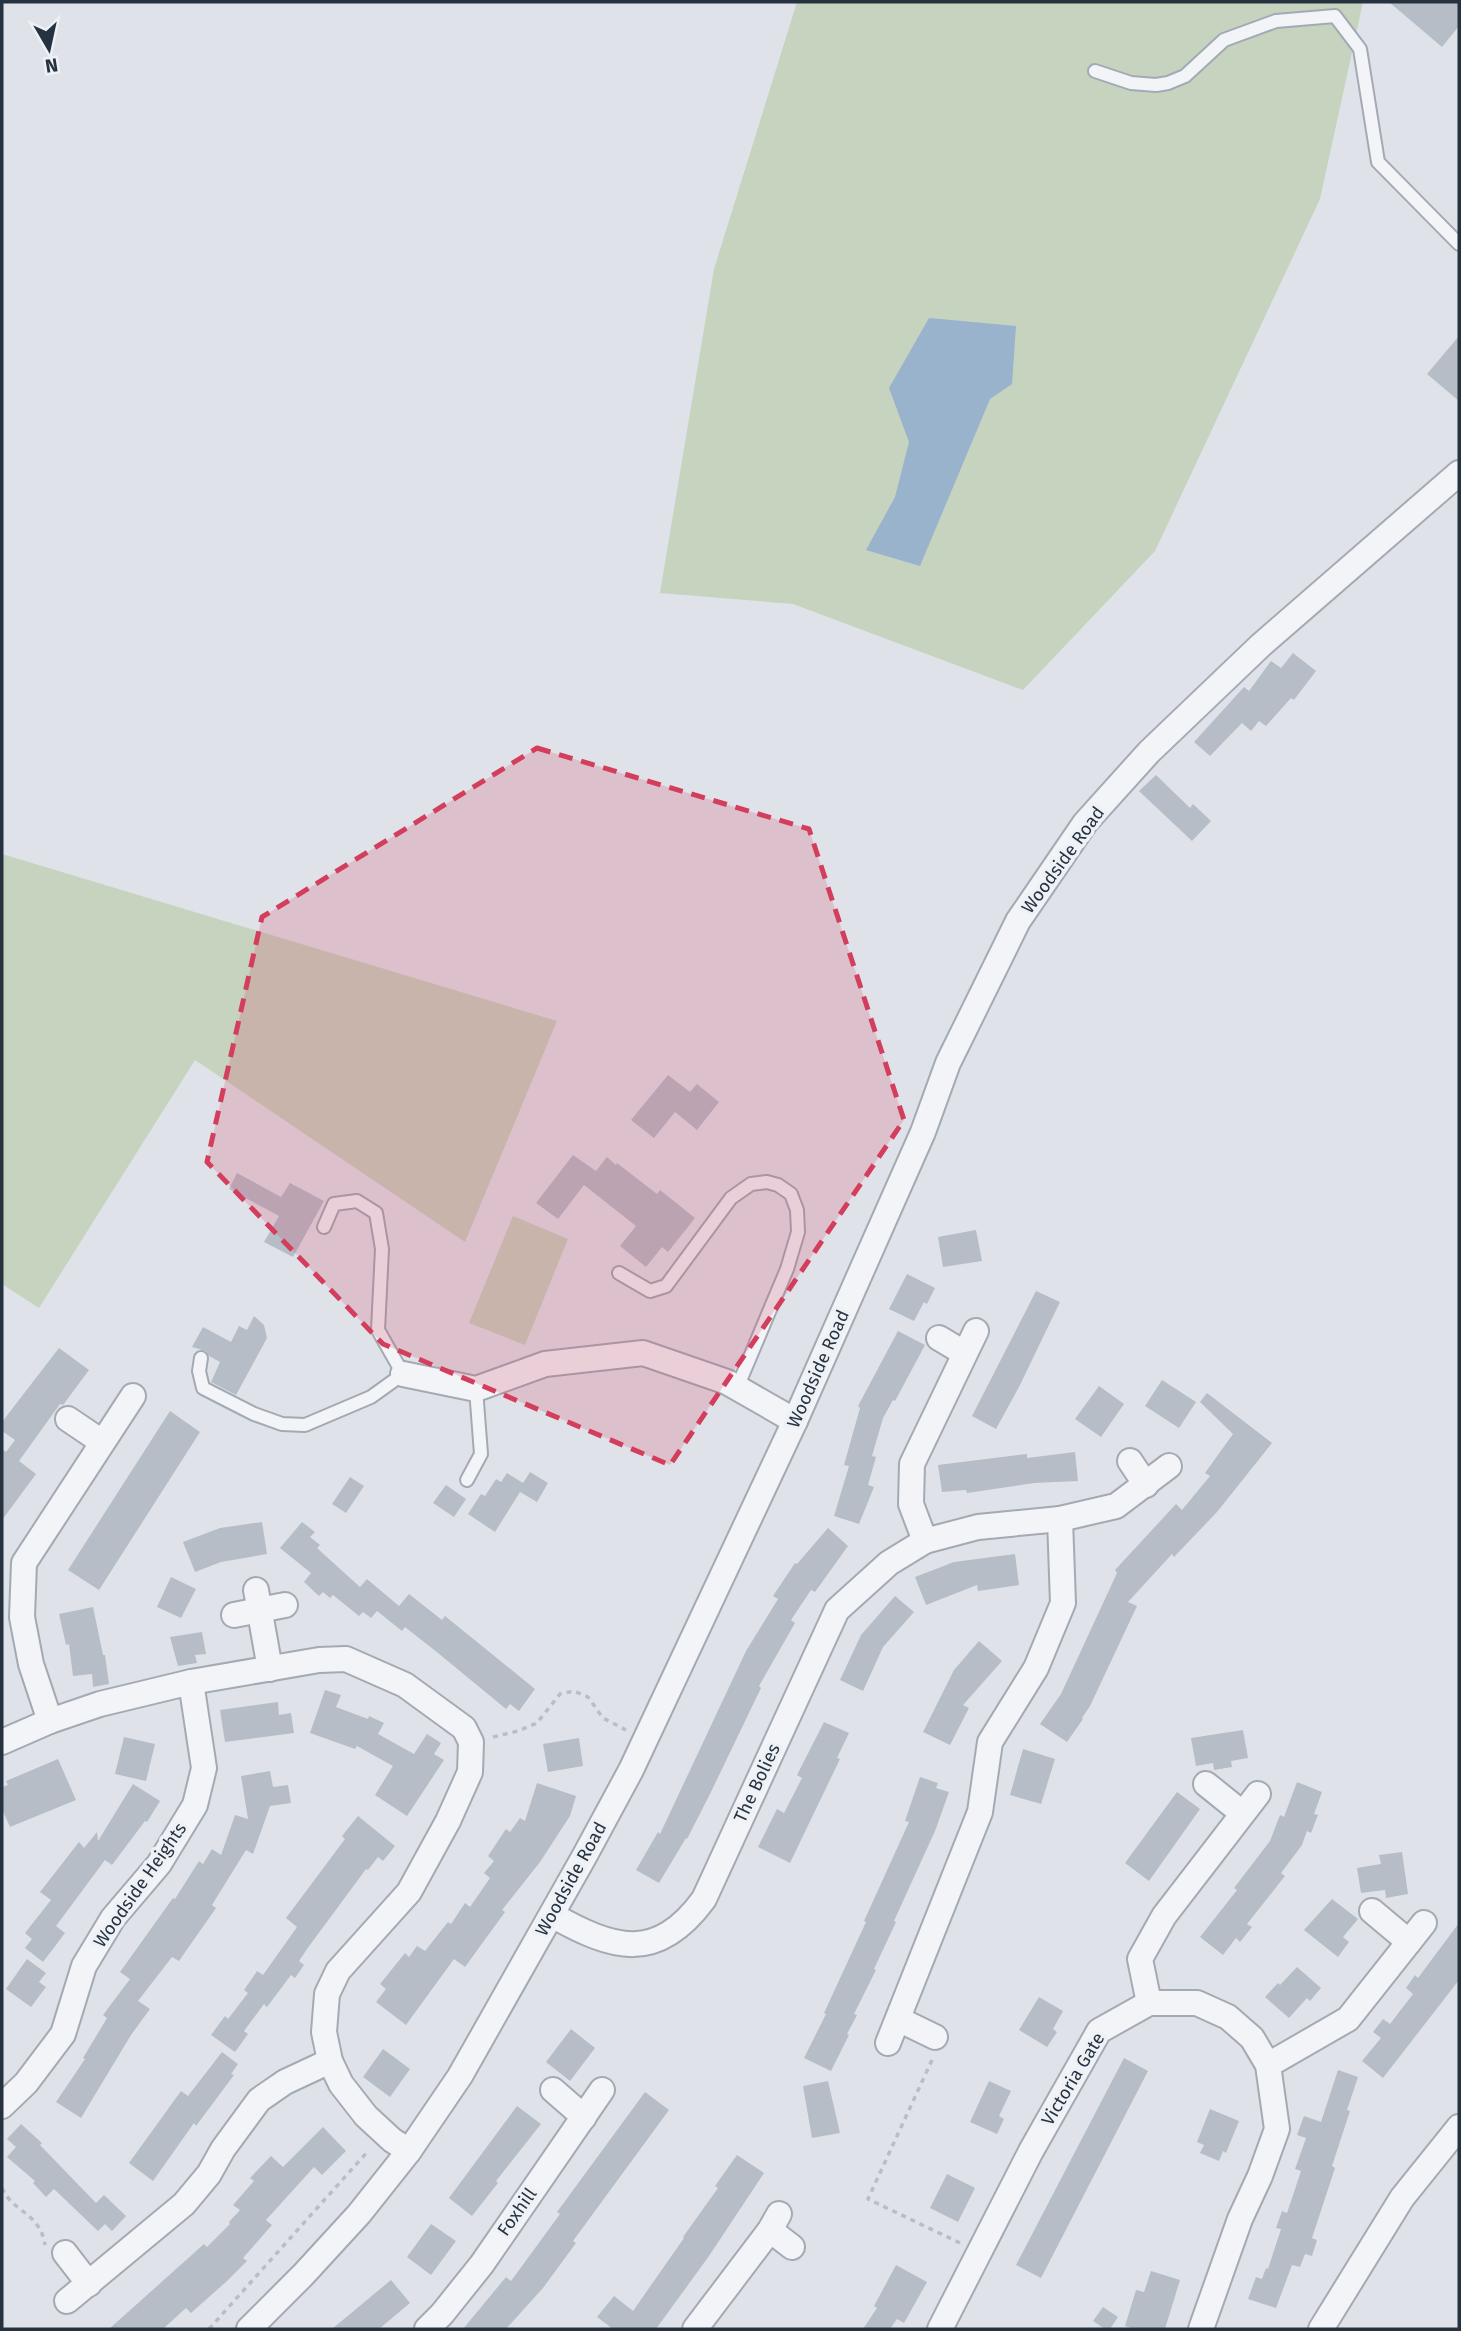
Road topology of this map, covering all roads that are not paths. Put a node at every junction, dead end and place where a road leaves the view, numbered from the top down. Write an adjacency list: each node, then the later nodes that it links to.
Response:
1 (1095, 71): 2 (lane)
2 (1459, 244)
3 (1459, 473): 15 (street, Woodside Road)
4 (324, 1227): 10 (lane)
5 (619, 1273): 12 (lane)
6 (976, 1331): 8 (street)
7 (939, 1338): 8 (street)
8 (964, 1353): 22 (street)
9 (201, 1358): 10 (lane)
10 (403, 1374): 11 (street)
11 (477, 1388): 12 (street); 19 (lane)
12 (737, 1388): 15 (street)
13 (133, 1396): 16 (street)
14 (68, 1419): 16 (street)
15 (795, 1421): 32 (street, Woodside Road)
16 (102, 1442): 28 (street)
17 (1130, 1461): 20 (street)
18 (1169, 1466): 20 (street, The Bolies)
19 (467, 1480)
20 (1146, 1485): 21 (street, The Bolies)
21 (1060, 1519): 22 (street, The Bolies); 34 (street)
22 (925, 1541): 32 (street, The Bolies)
23 (258, 1600): 24 (street); 25 (street); 26 (street)
24 (285, 1605)
25 (234, 1615)
26 (270, 1669): 27 (street); 37 (street)
27 (191, 1682): 28 (street); 41 (street, Woodside Heights)
28 (50, 1721): 29 (street)
29 (2, 1742)
30 (1206, 1784): 33 (street)
31 (1372, 1911): 38 (street)
32 (552, 1915): 44 (street, Woodside Road)
33 (1149, 2003): 38 (street, Victoria Gate); 52 (street, Victoria Gate)
34 (898, 2019): 35 (street); 36 (street)
35 (935, 2037)
36 (888, 2043)
37 (330, 2061): 44 (street); 47 (street)
38 (1268, 2065): 53 (street, Victoria Gate)
39 (553, 2090): 42 (street)
40 (602, 2090): 42 (street, Foxhill)
41 (2, 2106)
42 (584, 2116): 50 (street, Foxhill)
43 (1459, 2127): 54 (street)
44 (409, 2151): 49 (street, Woodside Road)
45 (792, 2247): 51 (street)
46 (65, 2253): 47 (street)
47 (89, 2284): 48 (street)
48 (67, 2301)
49 (249, 2329)
50 (427, 2329)
51 (695, 2329)
52 (940, 2329)
53 (1201, 2329)
54 (1321, 2329)

